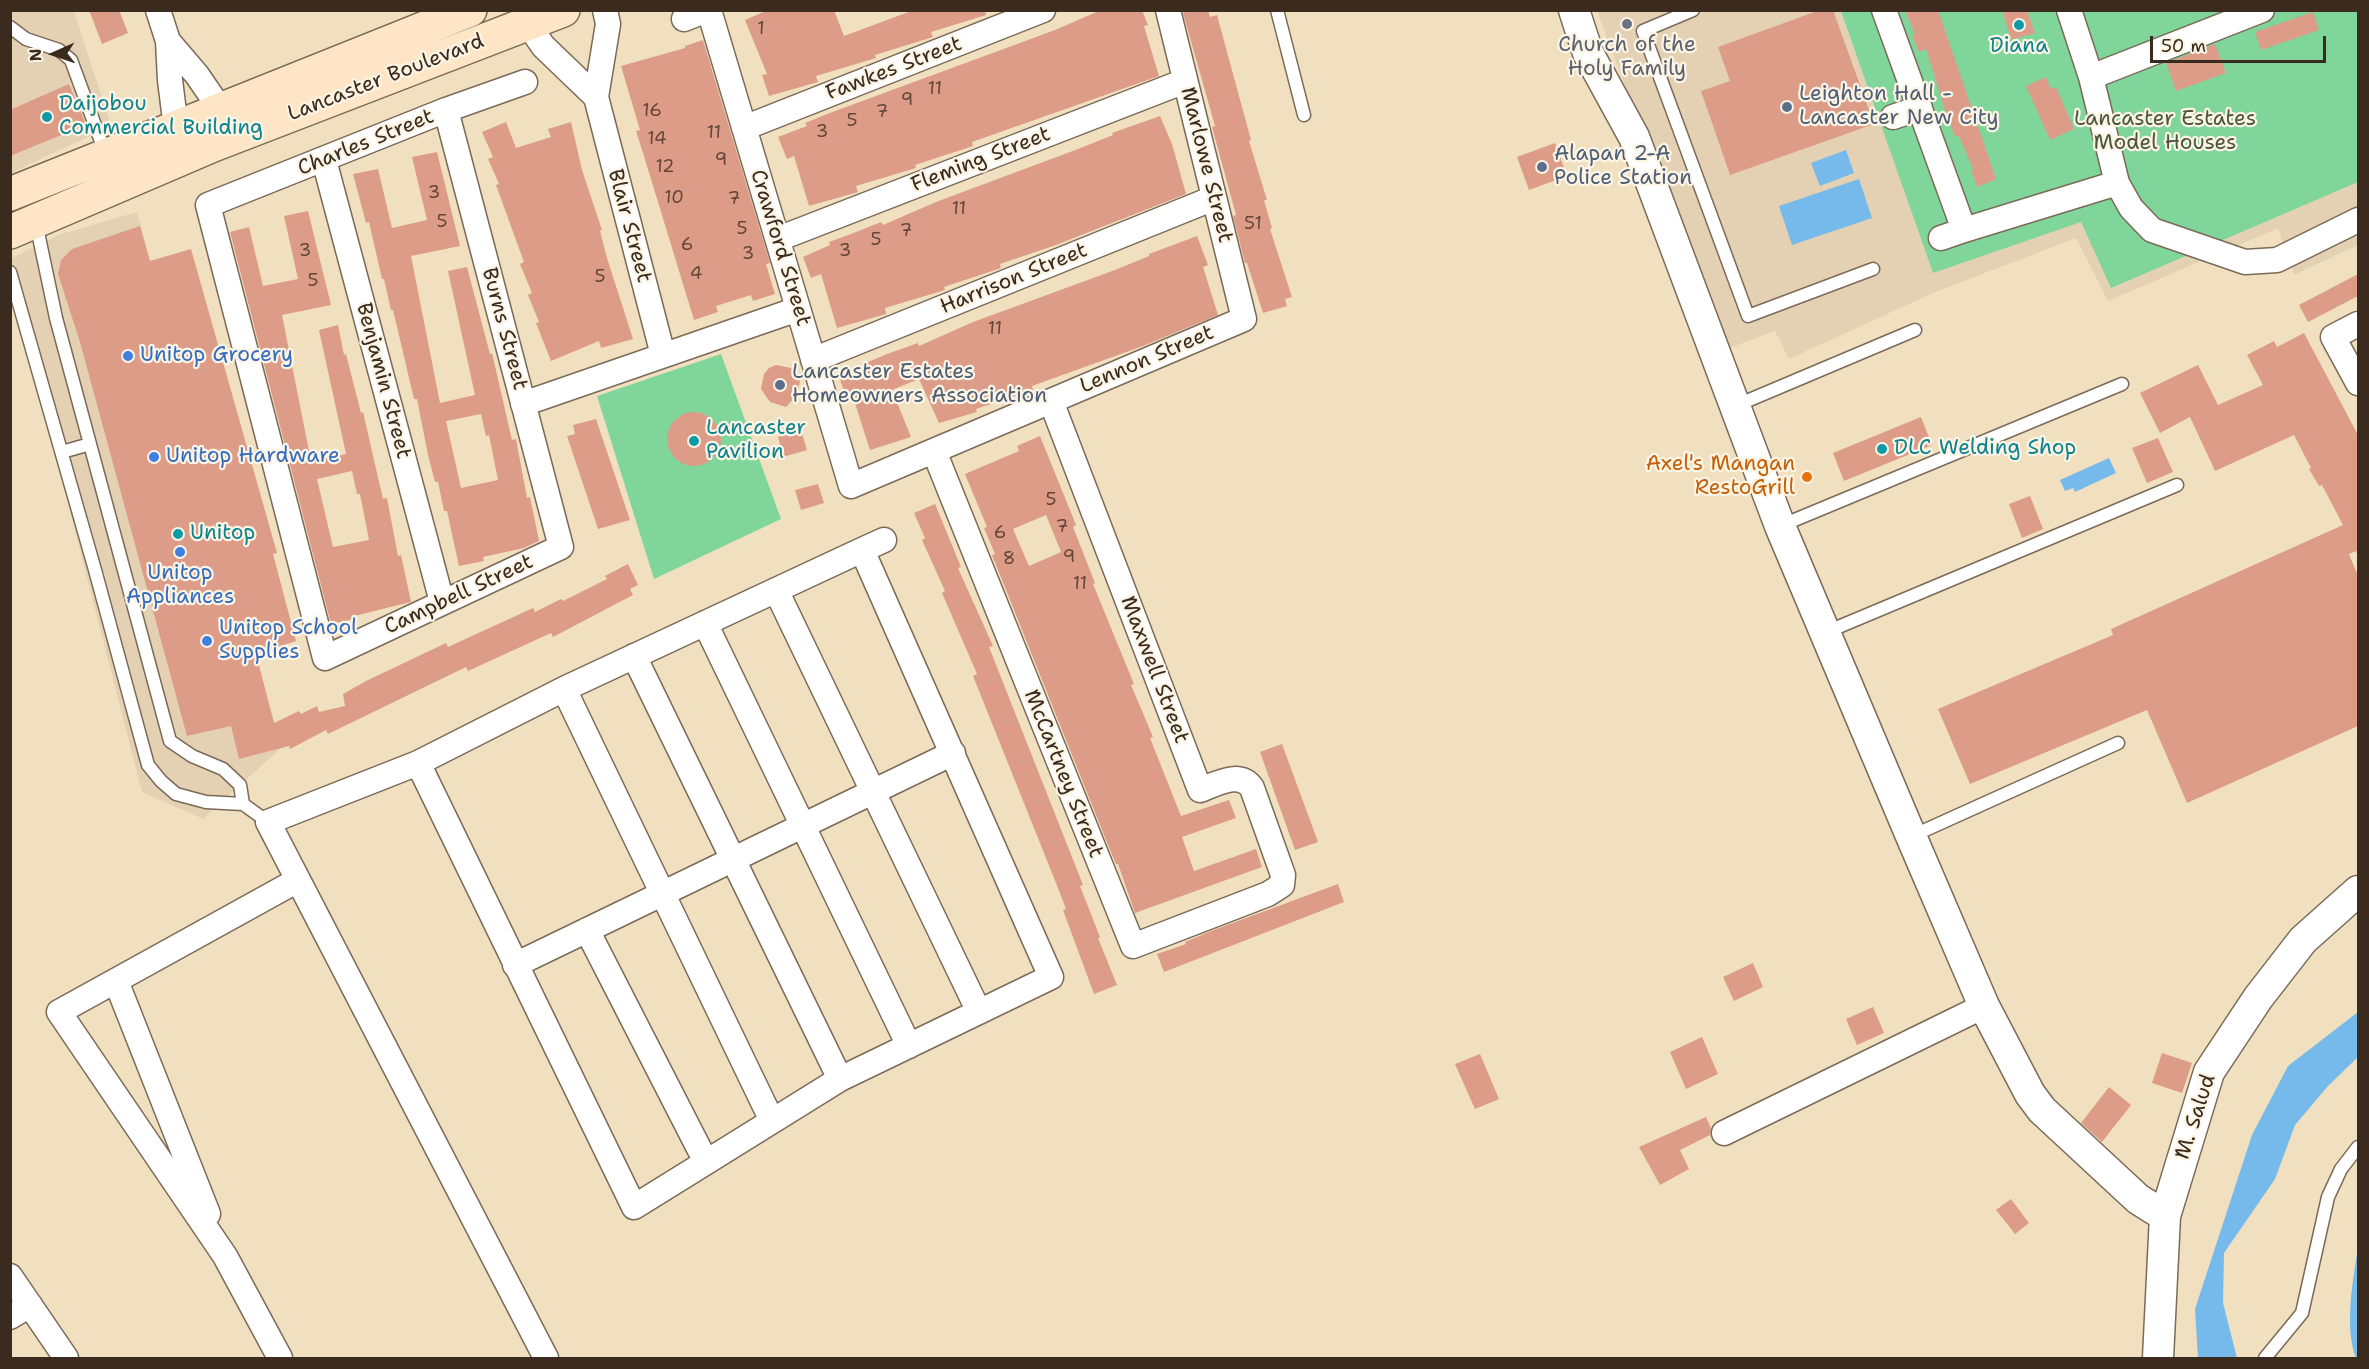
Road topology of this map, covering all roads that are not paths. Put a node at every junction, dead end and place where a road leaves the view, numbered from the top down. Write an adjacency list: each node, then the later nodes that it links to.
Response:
1 (158, 10): 17 (street)
2 (470, 10): 23 (main road, Lancaster Boulevard)
3 (563, 10): 15 (main road, Lancaster Boulevard)
4 (605, 10): 21 (street, Blair Street)
5 (708, 10): 14 (street); 28 (street, Crawford Street)
6 (1043, 10): 28 (street, Fawkes Street)
7 (1168, 10): 19 (street, Marlowe Street)
8 (1277, 10): 25 (lane)
9 (1574, 10): 51 (street)
10 (1693, 10): 39 (lane)
11 (1884, 10): 22 (street)
12 (2070, 10): 18 (street)
13 (2262, 10): 18 (street)
14 (684, 19)
15 (528, 24): 21 (street); 35 (main road, Lancaster Boulevard)
16 (10, 27): 29 (lane)
17 (168, 41): 23 (street); 27 (street)
18 (2091, 77): 31 (street)
19 (1185, 81): 33 (street, Marlowe Street); 38 (street, Fleming Street)
20 (525, 82): 24 (street, Charles Street)
21 (596, 97): 45 (street, Blair Street)
22 (1920, 108): 26 (street); 36 (street)
23 (221, 110): 27 (main road, Lancaster Boulevard)
24 (446, 110): 30 (street, Charles Street); 50 (street, Burns Street)
25 (1304, 115)
26 (1893, 117)
27 (176, 128): 29 (main road, Lancaster Boulevard)
28 (744, 128): 38 (street, Crawford Street)
29 (106, 156): 32 (main road, Lancaster Boulevard)
30 (324, 160): 62 (street, Benjamin Street); 66 (street, Charles Street)
31 (2117, 183): 34 (street); 36 (street)
32 (10, 194)
33 (1214, 198): 42 (street, Marlowe Street); 46 (street, Harrison Street)
34 (2358, 220)
35 (23, 226): 52 (lane)
36 (1964, 230): 37 (street)
37 (1941, 238)
38 (778, 239): 41 (street, Crawford Street)
39 (1873, 269)
40 (10, 272): 54 (lane)
41 (798, 309): 45 (street); 46 (street, Crawford Street)
42 (1244, 319): 49 (street, Lennon Street)
43 (2358, 324): 47 (street)
44 (1915, 330): 51 (lane)
45 (663, 356): 50 (street)
46 (813, 360): 56 (street, Crawford Street)
47 (2358, 383)
48 (2122, 384): 57 (lane)
49 (1051, 401): 53 (street, Lennon Street); 78 (street, Maxwell Street)
50 (524, 404): 59 (street, Burns Street)
51 (1734, 406): 57 (street)
52 (90, 444): 54 (lane); 72 (lane)
53 (934, 451): 56 (street, Lennon Street); 78 (street, McCartney Street)
54 (62, 452): 72 (lane)
55 (2177, 485): 64 (lane)
56 (851, 486)
57 (1780, 526): 64 (street)
58 (884, 540): 60 (street)
59 (561, 547): 62 (street, Campbell Street)
60 (862, 550): 61 (street); 69 (street)
61 (776, 590): 63 (street); 71 (street)
62 (442, 602): 66 (street, Campbell Street)
63 (705, 623): 65 (street); 74 (street)
64 (1824, 633): 75 (street)
65 (634, 656): 67 (street); 76 (street)
66 (325, 658)
67 (564, 689): 70 (street); 80 (street)
68 (2118, 743): 75 (lane)
69 (953, 753): 71 (street); 85 (street)
70 (418, 763): 73 (street); 82 (street)
71 (873, 791): 74 (street); 85 (street)
72 (243, 804): 73 (lane)
73 (268, 822): 77 (street)
74 (802, 826): 76 (street); 86 (street)
75 (1911, 836): 84 (street)
76 (733, 860): 80 (street); 87 (street)
77 (298, 880): 83 (street); 98 (street)
78 (1282, 885)
79 (2358, 891): 92 (street, M. Salud)
80 (662, 894): 81 (street); 88 (street)
81 (587, 930): 82 (street); 91 (street)
82 (515, 965): 91 (street)
83 (116, 981): 93 (street); 93 (street)
84 (1984, 1006): 89 (street); 92 (street)
85 (979, 1012): 86 (street)
86 (909, 1046): 87 (street)
87 (840, 1079): 88 (street)
88 (772, 1121): 91 (street)
89 (1724, 1133)
90 (2358, 1147): 100 (lane)
91 (706, 1162)
92 (2165, 1216): 99 (street, M. Salud)
93 (225, 1256): 97 (street)
94 (10, 1276): 95 (street)
95 (20, 1311): 96 (street)
96 (66, 1359)
97 (280, 1359)
98 (546, 1359)
99 (2158, 1359)
100 (2265, 1359)

